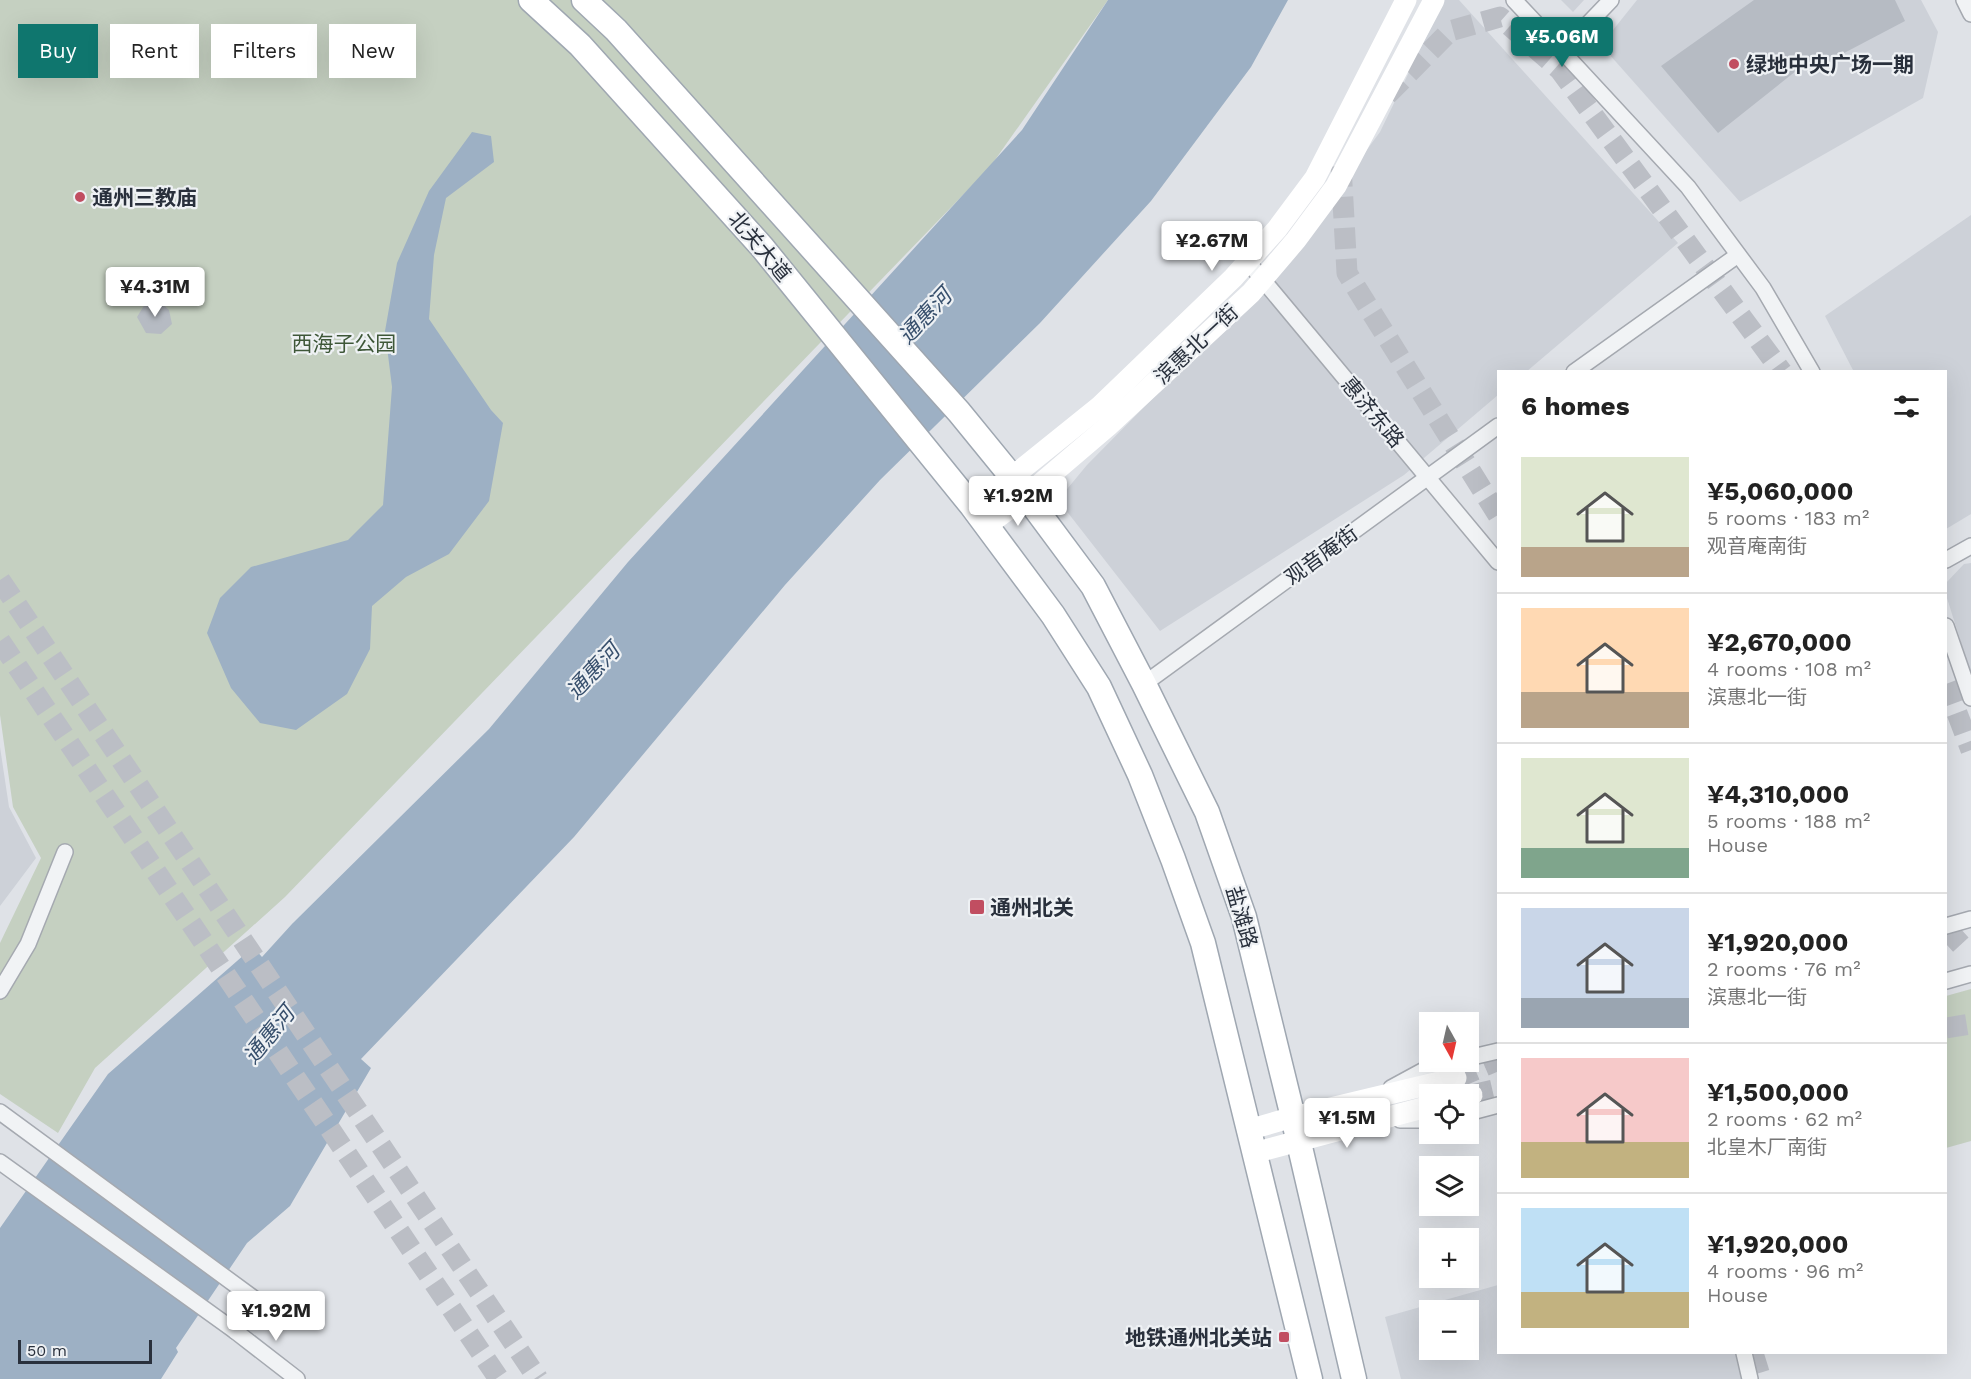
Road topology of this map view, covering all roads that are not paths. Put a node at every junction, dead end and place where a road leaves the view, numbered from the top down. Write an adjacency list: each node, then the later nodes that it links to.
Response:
1 (531, 0): 19 (main road, 北关大道)
2 (584, 0): 16 (main road, 北关大道)
3 (1406, 0): 11 (street, 滨惠北一街)
4 (1434, 0): 12 (street, 滨惠北一街)
5 (1514, 0): 9 (street)
6 (1611, 0): 9 (street)
7 (1964, 0): 8 (street)
8 (1971, 14)
9 (1562, 51): 10 (street)
10 (1738, 255): 13 (street); 14 (street)
11 (1248, 262): 12 (street, 惠济东路); 16 (street, 滨惠北一街)
12 (1263, 279): 17 (street, 惠济东路); 18 (street, 滨惠北一街)
13 (1577, 370)
14 (1811, 370)
15 (1497, 427): 17 (street, 观音庵街)
16 (1012, 477): 18 (main road, 北关大道); 19 (street, 滨惠北一街)
17 (1427, 477): 23 (street, 惠济东路); 25 (street, 观音庵街)
18 (1026, 496): 20 (street, 滨惠北一街); 25 (main road, 盐滩路)
19 (972, 506): 20 (main road)
20 (986, 526): 43 (main road)
21 (1971, 546): 22 (street)
22 (1947, 559)
23 (1497, 561)
24 (1947, 629): 26 (street)
25 (1144, 684): 40 (main road, 盐滩路)
26 (1971, 698)
27 (65, 852): 32 (street)
28 (1971, 919): 29 (street)
29 (1947, 926)
30 (1971, 974): 31 (street)
31 (1947, 981)
32 (0, 991)
33 (1497, 1051): 34 (street)
34 (1479, 1055)
35 (1449, 1072): 40 (street)
36 (1479, 1102): 37 (street)
37 (1497, 1105)
38 (1419, 1109): 41 (street)
39 (0, 1112): 47 (street)
40 (1293, 1117): 43 (street); 44 (main road, 盐滩路)
41 (1381, 1119): 42 (street); 44 (street)
42 (1419, 1120)
43 (1248, 1130): 45 (main road)
44 (1299, 1142): 45 (street); 51 (main road, 盐滩路)
45 (1254, 1153): 50 (main road)
46 (0, 1162): 47 (street)
47 (236, 1331): 49 (street)
48 (1744, 1354): 52 (street)
49 (297, 1379)
50 (1310, 1379)
51 (1354, 1379)
52 (1750, 1379)

